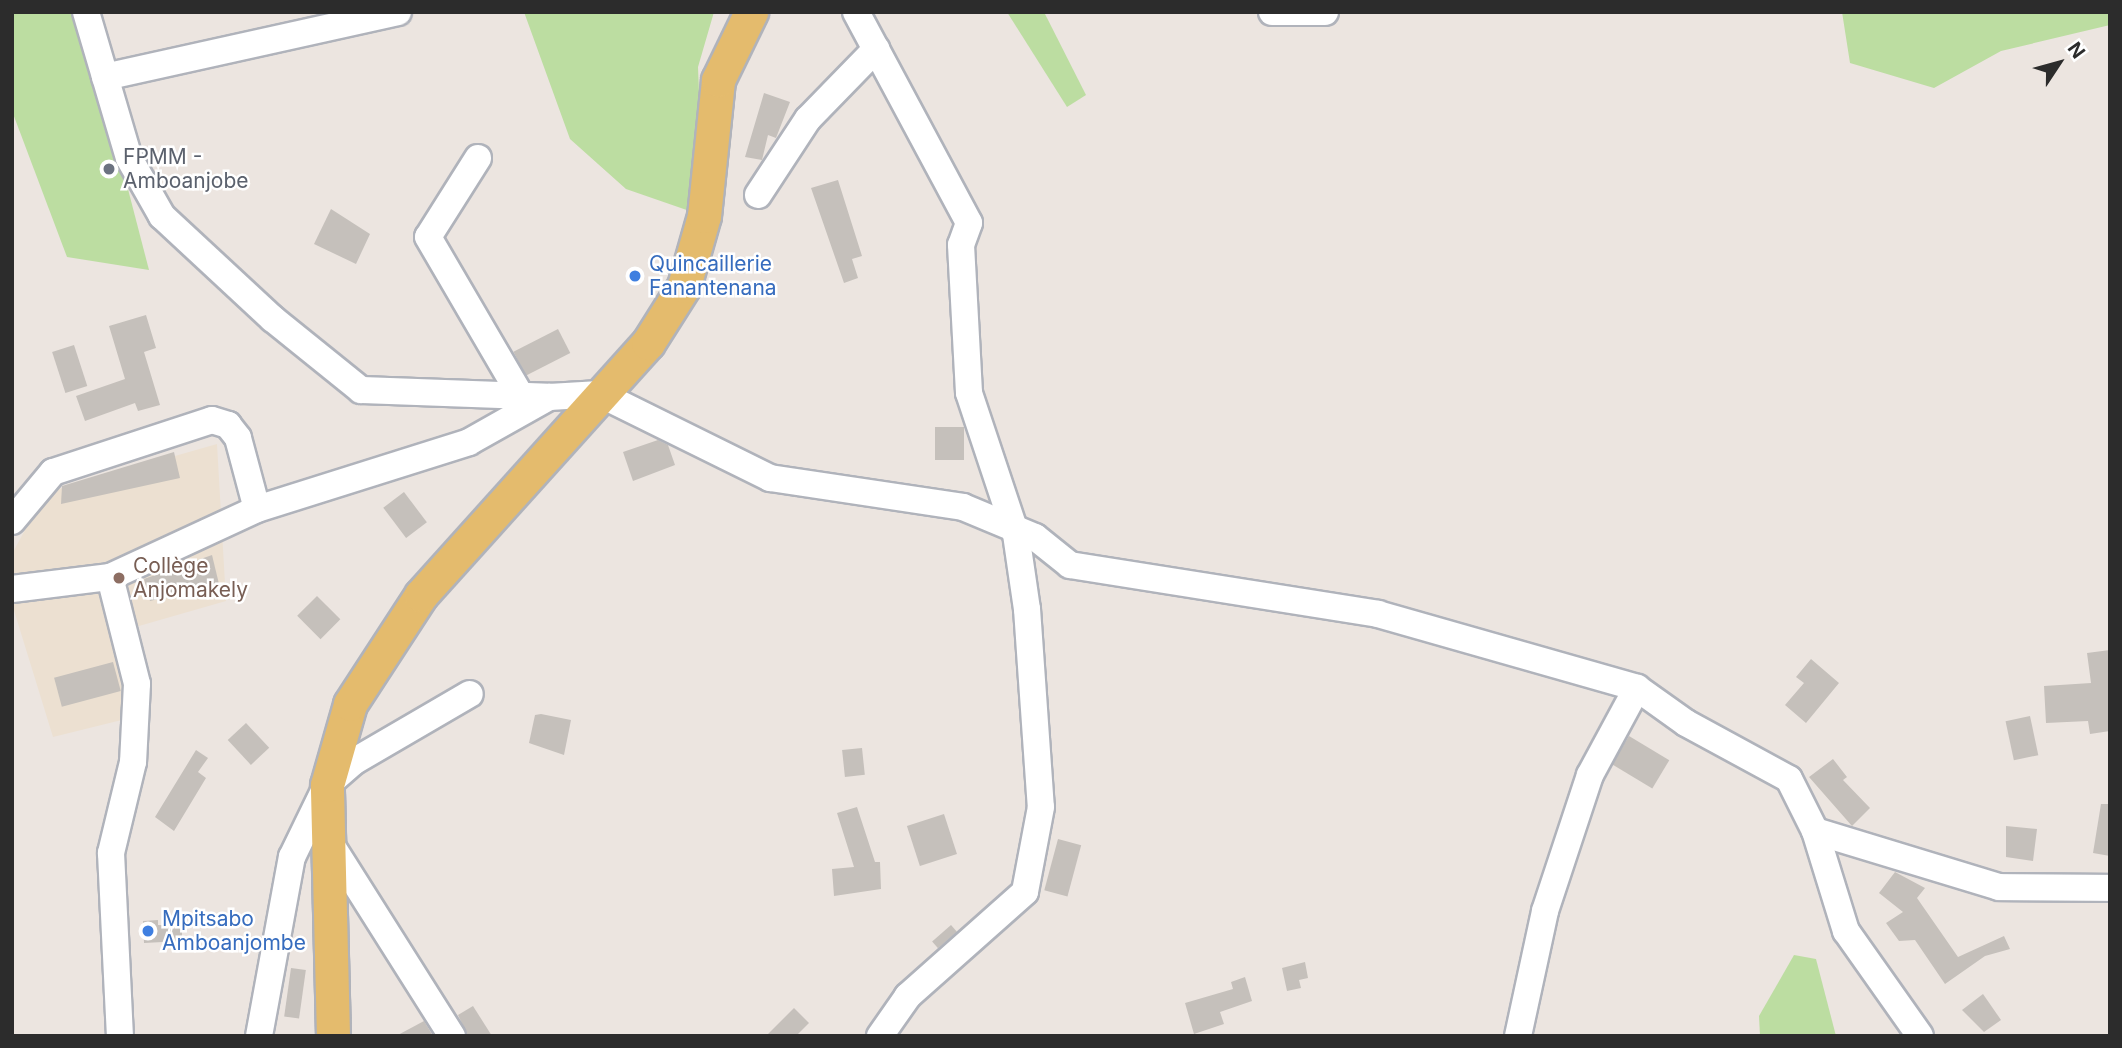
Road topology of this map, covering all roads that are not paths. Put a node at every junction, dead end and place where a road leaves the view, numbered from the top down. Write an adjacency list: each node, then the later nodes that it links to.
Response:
1 (86, 12): 8 (street)
2 (398, 12): 8 (street)
3 (751, 12): 12 (main road)
4 (856, 12): 7 (street)
5 (1272, 12): 6 (street)
6 (1325, 12)
7 (876, 49): 10 (street); 16 (street)
8 (105, 77): 11 (street)
9 (478, 158): 11 (street)
10 (758, 195)
11 (519, 393): 13 (street)
12 (600, 394): 13 (street); 16 (street); 21 (main road)
13 (549, 397): 14 (street)
14 (257, 509): 15 (street); 17 (street)
15 (12, 521)
16 (1016, 534): 19 (street); 29 (street)
17 (110, 577): 18 (street); 25 (street)
18 (12, 589)
19 (1636, 688): 22 (street); 30 (street)
20 (470, 694): 21 (street)
21 (327, 785): 23 (main road); 26 (street)
22 (1815, 831): 24 (street); 31 (street)
23 (328, 840): 27 (main road); 28 (street)
24 (2110, 888)
25 (120, 1036)
26 (259, 1036)
27 (333, 1036)
28 (452, 1036)
29 (880, 1036)
30 (1518, 1036)
31 (1920, 1036)

